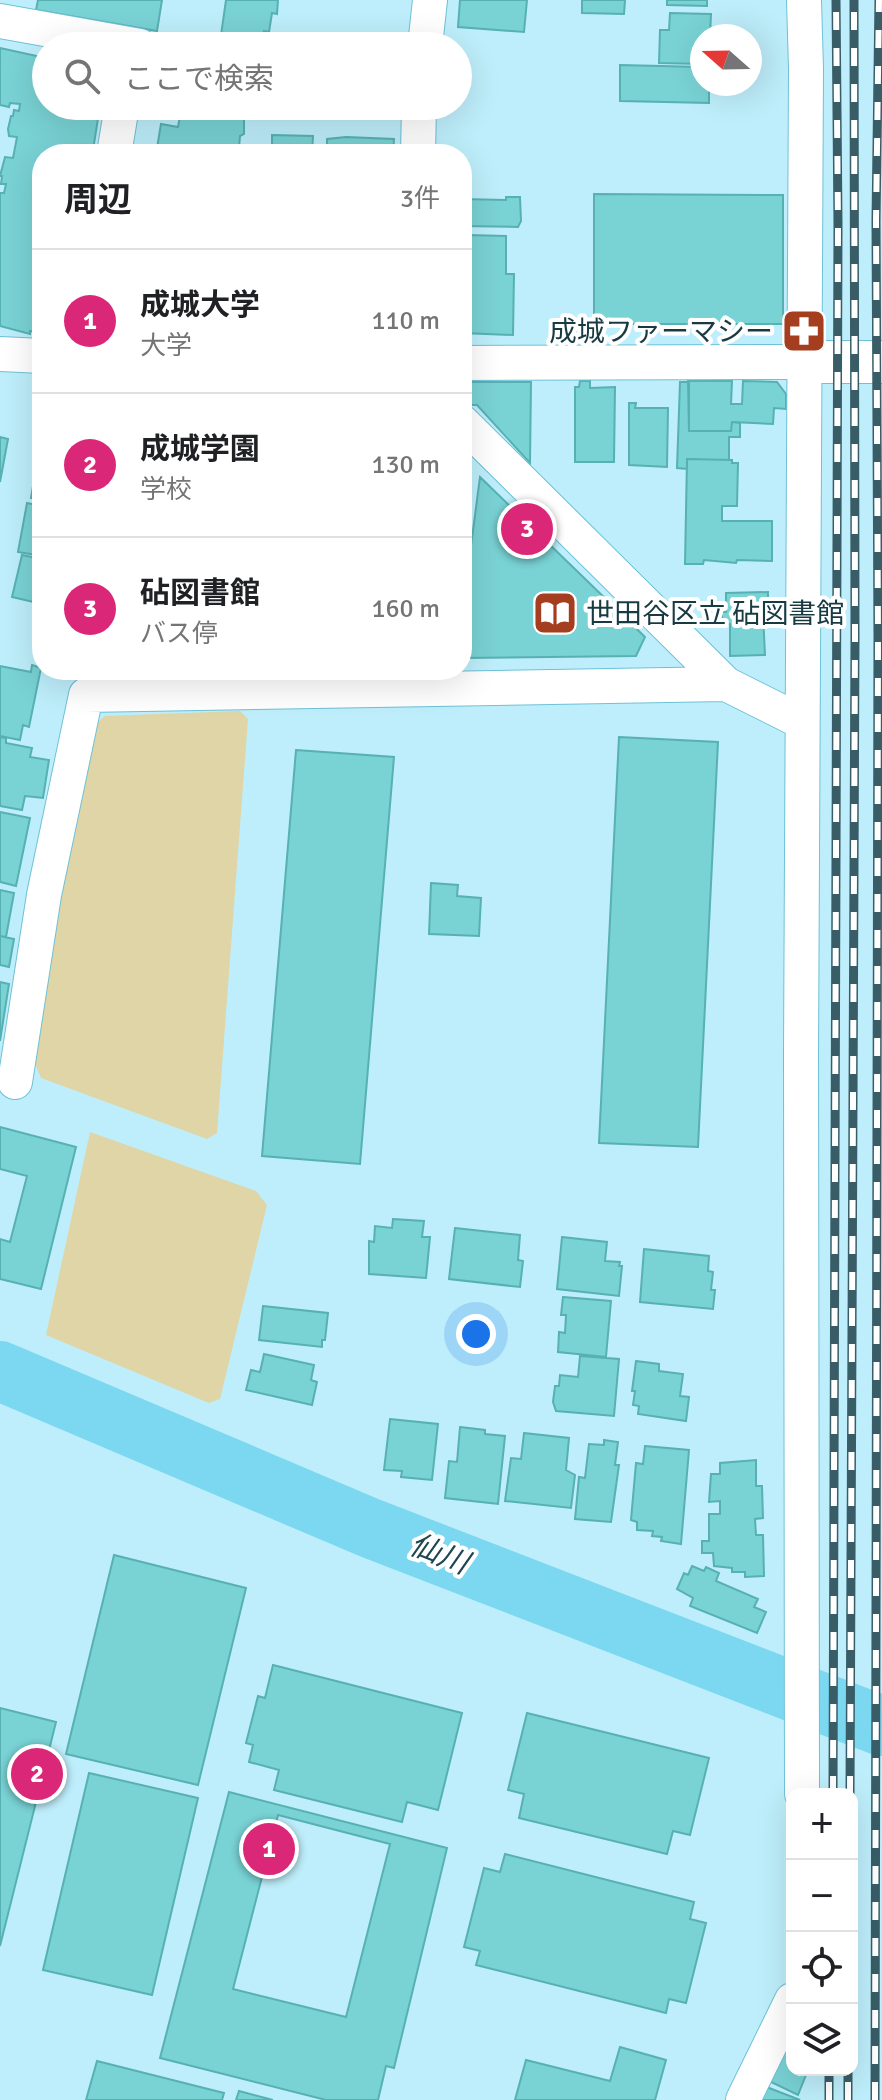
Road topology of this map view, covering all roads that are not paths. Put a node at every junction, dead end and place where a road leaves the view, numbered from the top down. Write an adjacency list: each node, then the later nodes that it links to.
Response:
1 (430, 0): 5 (street)
2 (804, 0): 12 (street)
3 (0, 21): 4 (street)
4 (59, 32)
5 (427, 32)
6 (120, 120): 8 (street)
7 (419, 120): 9 (street)
8 (116, 144)
9 (418, 144)
10 (0, 354): 11 (street)
11 (32, 356)
12 (804, 362): 13 (street); 14 (street); 17 (street)
13 (882, 362)
14 (472, 363)
15 (472, 432): 16 (street)
16 (726, 684): 17 (street); 18 (street)
17 (802, 722): 19 (street)
18 (15, 1082)
19 (802, 1788)
20 (790, 2004): 21 (street)
21 (743, 2100)

